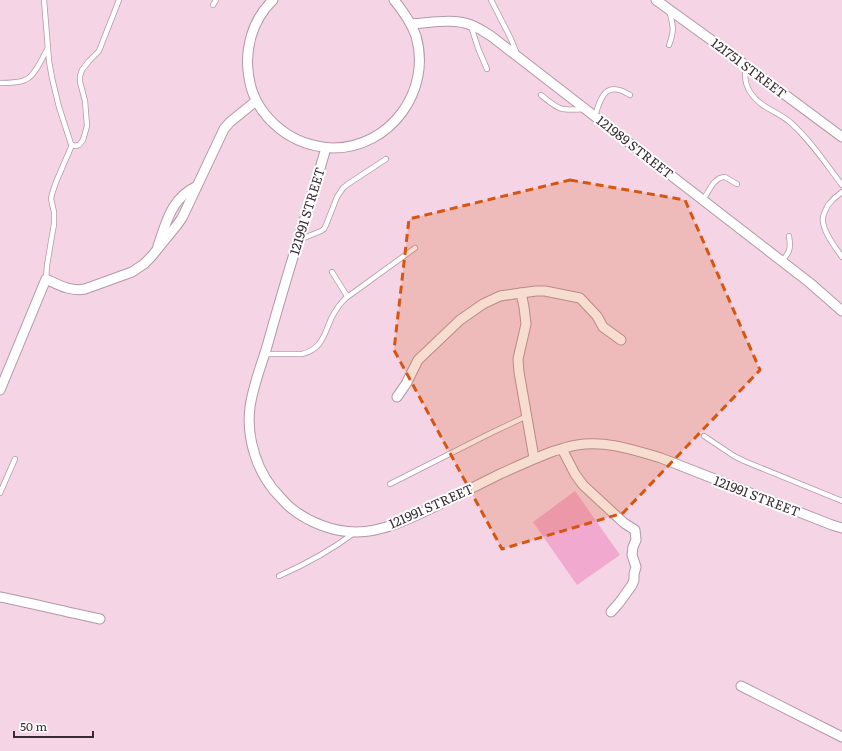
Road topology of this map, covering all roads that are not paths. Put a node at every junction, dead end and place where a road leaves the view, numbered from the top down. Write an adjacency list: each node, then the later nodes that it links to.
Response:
1 (44, 0): 11 (lane)
2 (119, 0): 22 (lane)
3 (394, 0): 8 (street)
4 (491, 0): 12 (lane)
5 (656, 0): 7 (street, 121751 STREET)
6 (268, 2): 18 (street)
7 (669, 9): 10 (lane); 13 (street, 121751 STREET)
8 (411, 24): 9 (street, 121989 STREET); 23 (street)
9 (471, 25): 12 (street, 121989 STREET); 14 (lane)
10 (669, 45)
11 (48, 48): 15 (lane); 22 (lane)
12 (518, 57): 19 (street, 121989 STREET)
13 (746, 66): 21 (street, 121751 STREET); 26 (lane)
14 (487, 69)
15 (0, 83)
16 (541, 95): 19 (lane)
17 (630, 95): 20 (lane)
18 (256, 101): 23 (street); 27 (street)
19 (586, 108): 20 (street, 121989 STREET)
20 (595, 116): 29 (street, 121989 STREET)
21 (842, 137)
22 (72, 145): 37 (lane)
23 (326, 148): 31 (street, 121991 STREET)
24 (386, 159): 31 (lane)
25 (737, 184): 29 (lane)
26 (842, 185)
27 (197, 186): 33 (street); 33 (street)
28 (842, 192): 34 (lane)
29 (703, 200): 35 (street, 121989 STREET)
30 (789, 236): 35 (lane)
31 (299, 240): 42 (street, 121991 STREET)
32 (416, 248): 39 (lane)
33 (156, 251): 37 (street)
34 (842, 257)
35 (782, 261): 40 (street, 121989 STREET)
36 (332, 272): 39 (lane)
37 (46, 279): 43 (street)
38 (521, 293): 41 (street); 44 (street); 45 (street)
39 (347, 296): 42 (lane)
40 (842, 311)
41 (621, 340)
42 (265, 354): 54 (street, 121991 STREET)
43 (0, 390)
44 (397, 397)
45 (527, 416): 48 (street); 50 (lane)
46 (704, 436): 52 (lane)
47 (562, 449): 48 (street, 121991 STREET); 53 (street, 121991 STREET); 57 (street)
48 (534, 458): 54 (street, 121991 STREET)
49 (15, 459): 51 (lane)
50 (390, 484)
51 (0, 493)
52 (842, 501)
53 (842, 528)
54 (356, 532): 55 (lane)
55 (279, 576)
56 (0, 597): 58 (street)
57 (611, 612)
58 (100, 619)
59 (741, 686): 60 (street)
60 (842, 737)

